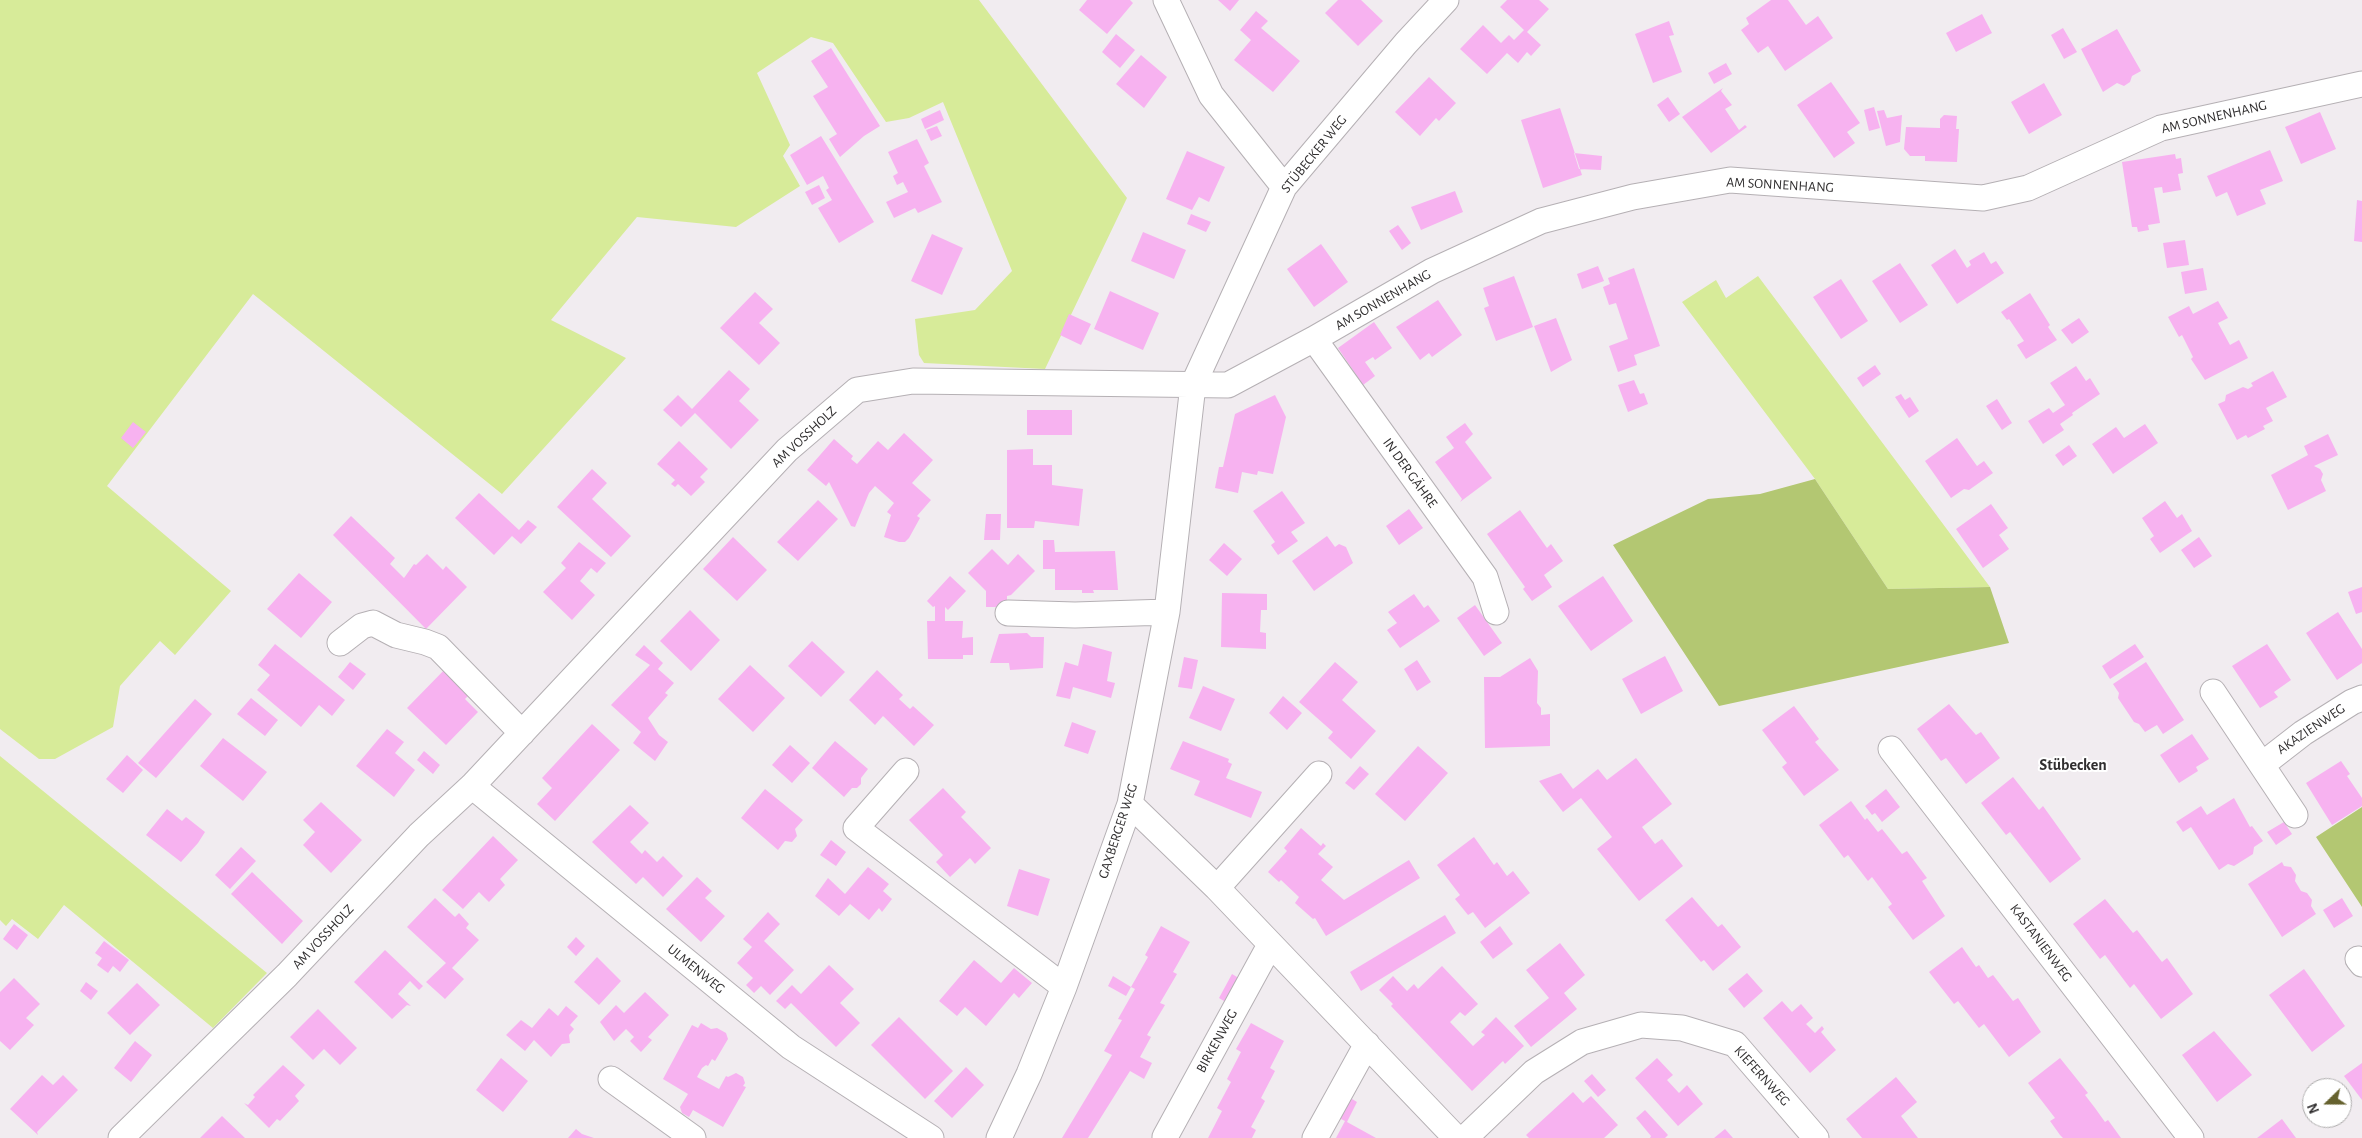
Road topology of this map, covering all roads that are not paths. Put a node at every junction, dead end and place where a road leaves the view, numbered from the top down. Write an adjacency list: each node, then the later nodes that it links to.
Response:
1 (1166, 0): 4 (street)
2 (1446, 0): 4 (street, STÜBECKER WEG)
3 (2362, 84): 5 (street, AM SONNENHANG)
4 (1284, 187): 6 (street, STÜBECKER WEG)
5 (1314, 339): 6 (street, AM SONNENHANG); 8 (street, IN DER GÄHRE)
6 (1193, 385): 7 (street, GAXBERGER WEG); 13 (street, AM VOSSHOLZ)
7 (1167, 612): 9 (street); 19 (street, GAXBERGER WEG)
8 (1496, 612)
9 (1008, 613)
10 (340, 643): 13 (street)
11 (2214, 692): 15 (street, AKAZIENWEG)
12 (2362, 698): 15 (street, AKAZIENWEG)
13 (522, 733): 18 (street, AM VOSSHOLZ)
14 (1891, 748): 35 (street, KASTANIENWEG)
15 (2263, 764): 20 (street, AKAZIENWEG)
16 (906, 771): 23 (street)
17 (1319, 774): 21 (street)
18 (472, 786): 27 (street, AM VOSSHOLZ); 29 (street, ULMENWEG)
19 (1130, 804): 21 (street); 23 (street, GAXBERGER WEG)
20 (2295, 815)
21 (1217, 888): 22 (street)
22 (1270, 945): 24 (street); 26 (street, BIRKENWEG)
23 (1064, 987): 30 (street, GAXBERGER WEG)
24 (1367, 1044): 31 (street); 32 (street)
25 (611, 1079): 28 (street)
26 (1165, 1137)
27 (121, 1138)
28 (693, 1138)
29 (931, 1138)
30 (999, 1138)
31 (1315, 1138)
32 (1456, 1138)
33 (1465, 1138): 34 (street, KIEFERNWEG)
34 (1816, 1138)
35 (2191, 1138)

